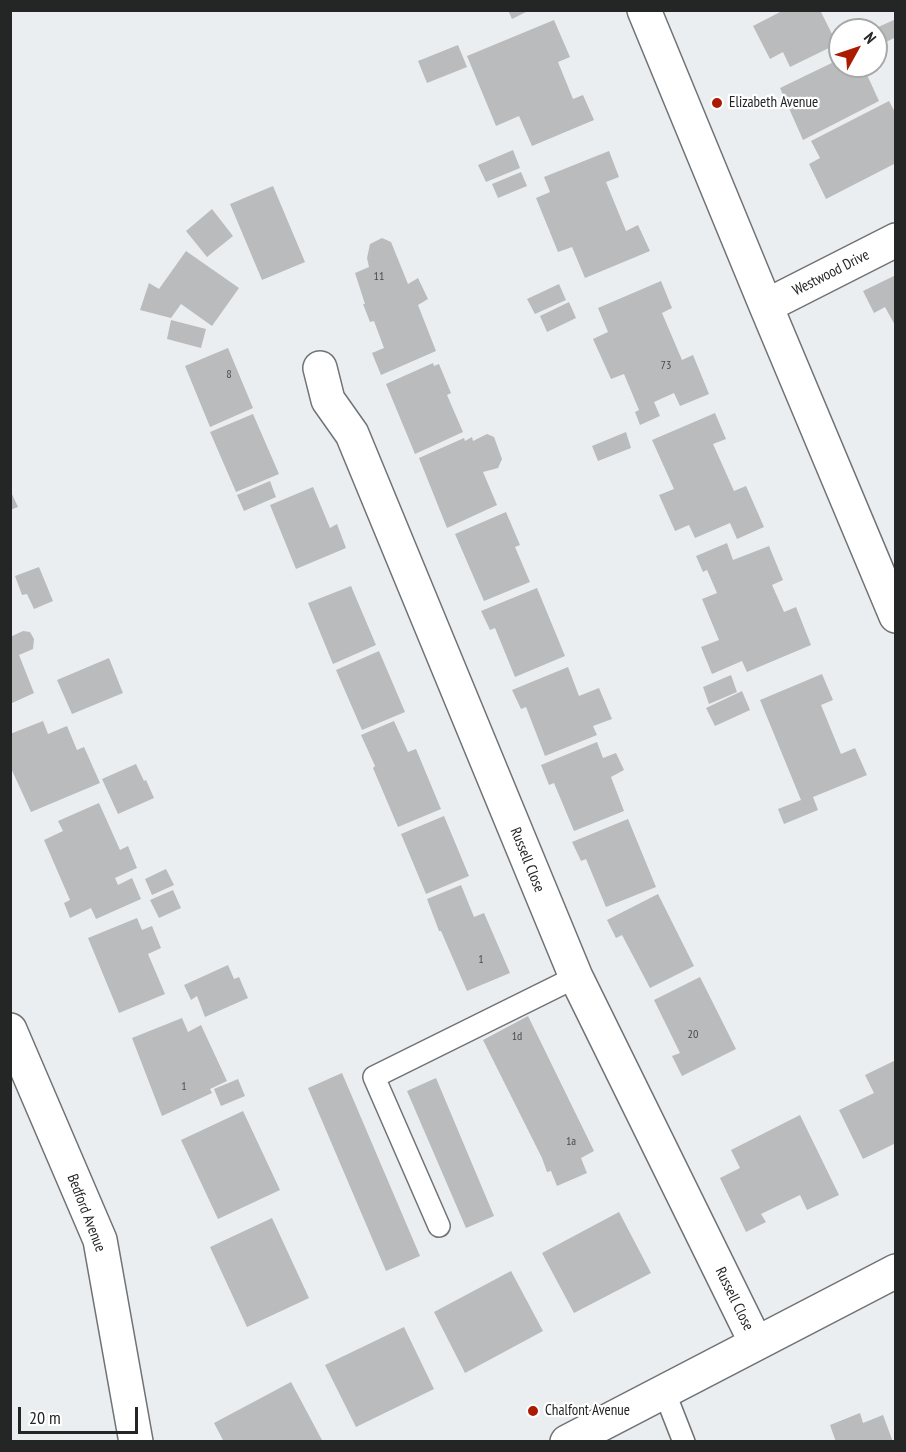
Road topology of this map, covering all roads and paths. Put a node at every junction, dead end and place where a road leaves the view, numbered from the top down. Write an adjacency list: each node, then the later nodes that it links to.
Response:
1 (644, 10): 3 (street)
2 (896, 240): 3 (street, Westwood Drive)
3 (766, 306): 5 (street)
4 (320, 368): 6 (street, Russell Close)
5 (896, 616)
6 (576, 977): 8 (lane); 10 (street, Russell Close)
7 (10, 1030): 12 (street, Bedford Avenue)
8 (439, 1226)
9 (896, 1271): 10 (street)
10 (756, 1343): 11 (street)
11 (664, 1391): 13 (street); 14 (lane)
12 (136, 1442)
13 (567, 1442)
14 (684, 1442)

